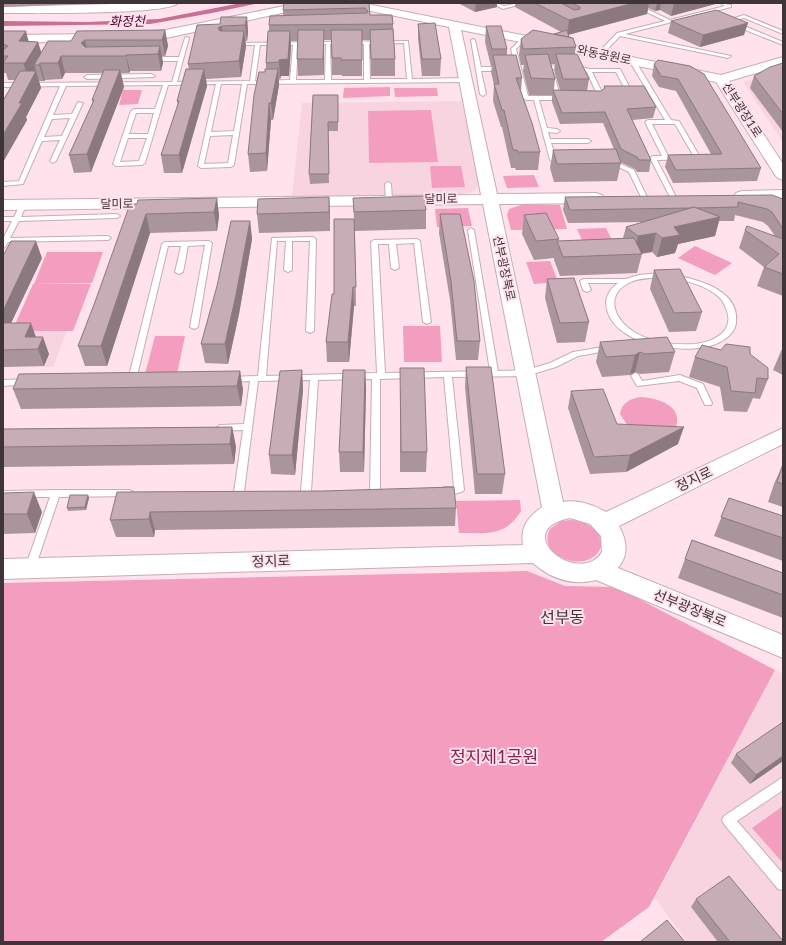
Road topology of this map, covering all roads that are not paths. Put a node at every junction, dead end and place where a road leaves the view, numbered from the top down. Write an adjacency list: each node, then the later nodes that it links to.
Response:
1 (172, 3): 8 (street)
2 (315, 3): 19 (street)
3 (346, 3): 14 (street, 와동공원로)
4 (494, 3): 5 (lane)
5 (523, 3)
6 (630, 3): 12 (lane)
7 (722, 3): 9 (lane)
8 (3, 10)
9 (706, 12): 10 (lane); 12 (lane)
10 (713, 15)
11 (720, 18): 13 (lane)
12 (669, 21): 16 (lane)
13 (727, 21): 15 (lane); 28 (lane)
14 (454, 24): 20 (street, 와동공원로); 46 (street, 선부광장북로)
15 (783, 33)
16 (619, 34): 29 (lane); 30 (lane)
17 (317, 35): 25 (lane)
18 (187, 38): 32 (lane)
19 (3, 39)
20 (524, 39): 29 (street, 와동공원로); 39 (lane)
21 (473, 40): 38 (lane)
22 (366, 42): 26 (lane); 47 (lane); 48 (lane)
23 (258, 43): 24 (lane); 27 (lane); 50 (lane)
24 (296, 43): 25 (lane); 51 (lane)
25 (317, 43): 26 (lane)
26 (328, 43): 52 (lane)
27 (231, 44)
28 (783, 44)
29 (600, 54): 34 (street, 와동공원로)
30 (728, 56)
31 (143, 59): 32 (lane)
32 (182, 59): 54 (lane)
33 (783, 61): 45 (street, 선부광장1로)
34 (633, 62): 45 (street, 와동공원로); 70 (lane)
35 (526, 68): 39 (lane)
36 (534, 68): 37 (lane)
37 (549, 68): 40 (lane); 64 (lane)
38 (478, 69): 39 (lane); 62 (lane)
39 (518, 69): 63 (lane)
40 (589, 71): 60 (lane); 61 (lane)
41 (152, 76): 43 (lane)
42 (87, 77): 43 (lane)
43 (120, 77): 57 (lane)
44 (35, 79): 59 (lane)
45 (721, 79): 85 (street, 선부광장1로)
46 (465, 80): 48 (lane); 92 (street, 선부광장북로)
47 (367, 81): 48 (lane); 52 (lane)
48 (410, 81)
49 (245, 82): 50 (lane); 55 (lane); 73 (lane)
50 (252, 82): 51 (lane)
51 (293, 82): 52 (lane)
52 (328, 82)
53 (166, 83): 54 (lane); 57 (lane); 67 (lane)
54 (174, 83): 55 (lane)
55 (219, 83): 74 (lane)
56 (64, 84): 57 (lane); 59 (lane); 69 (lane)
57 (117, 84)
58 (3, 85): 59 (lane)
59 (32, 85)
60 (599, 92)
61 (629, 92)
62 (483, 94)
63 (536, 98): 64 (lane); 71 (lane)
64 (558, 98): 65 (lane)
65 (572, 98)
66 (80, 103): 68 (lane)
67 (158, 111): 75 (lane); 76 (lane)
68 (74, 116): 69 (lane); 77 (lane)
69 (50, 117): 78 (lane)
70 (669, 122): 81 (lane); 81 (lane)
71 (545, 130): 72 (lane); 79 (lane)
72 (557, 131)
73 (236, 133): 74 (lane); 74 (lane)
74 (208, 134)
75 (125, 136): 76 (lane); 76 (lane)
76 (150, 136)
77 (64, 138): 78 (lane); 84 (lane)
78 (40, 139): 86 (lane)
79 (548, 141): 80 (lane); 82 (lane)
80 (588, 141)
81 (666, 158): 89 (lane)
82 (569, 160)
83 (601, 160): 91 (lane)
84 (53, 161)
85 (783, 174)
86 (3, 184)
87 (388, 184): 93 (lane)
88 (783, 195): 90 (street)
89 (680, 196): 91 (street, 달미로)
90 (725, 196)
91 (628, 197): 92 (street, 달미로)
92 (490, 199): 93 (street, 달미로); 113 (street, 선부광장북로)
93 (389, 200): 95 (street, 달미로)
94 (3, 205): 95 (street, 달미로)
95 (20, 211): 96 (lane); 97 (lane); 102 (lane)
96 (117, 216)
97 (3, 218)
98 (471, 230): 115 (lane)
99 (108, 238): 102 (lane)
100 (289, 239): 105 (lane); 111 (lane); 119 (lane)
101 (392, 242): 104 (lane); 109 (lane); 116 (lane)
102 (5, 243)
103 (185, 244): 106 (lane); 110 (lane); 121 (lane)
104 (395, 268)
105 (288, 270)
106 (179, 272)
107 (628, 280): 107 (lane); 108 (lane)
108 (587, 290)
109 (427, 322)
110 (194, 327)
111 (310, 331)
112 (620, 345): 113 (lane)
113 (526, 373): 115 (lane); 135 (street, 선부광장북로)
114 (448, 374): 115 (lane); 116 (lane); 128 (lane)
115 (494, 374)
116 (379, 376): 118 (lane); 130 (lane)
117 (636, 376): 124 (lane)
118 (314, 377): 119 (lane); 129 (lane)
119 (258, 378): 120 (lane); 125 (lane)
120 (222, 379)
121 (132, 380)
122 (34, 382): 123 (lane)
123 (3, 383)
124 (708, 403)
125 (248, 427): 126 (lane); 131 (lane)
126 (208, 428)
127 (783, 435): 136 (street, 정지로)
128 (436, 490)
129 (306, 491)
130 (375, 491)
131 (239, 492)
132 (56, 493): 133 (lane); 134 (lane); 138 (lane)
133 (136, 493)
134 (3, 494)
135 (554, 511): 136 (street); 137 (street)
136 (604, 523): 140 (street)
137 (538, 554): 138 (street, 정지로); 140 (street)
138 (30, 568): 139 (street, 정지로)
139 (3, 569)
140 (597, 570): 141 (street, 선부광장북로)
141 (783, 646)
142 (783, 783): 143 (lane)
143 (783, 884)

